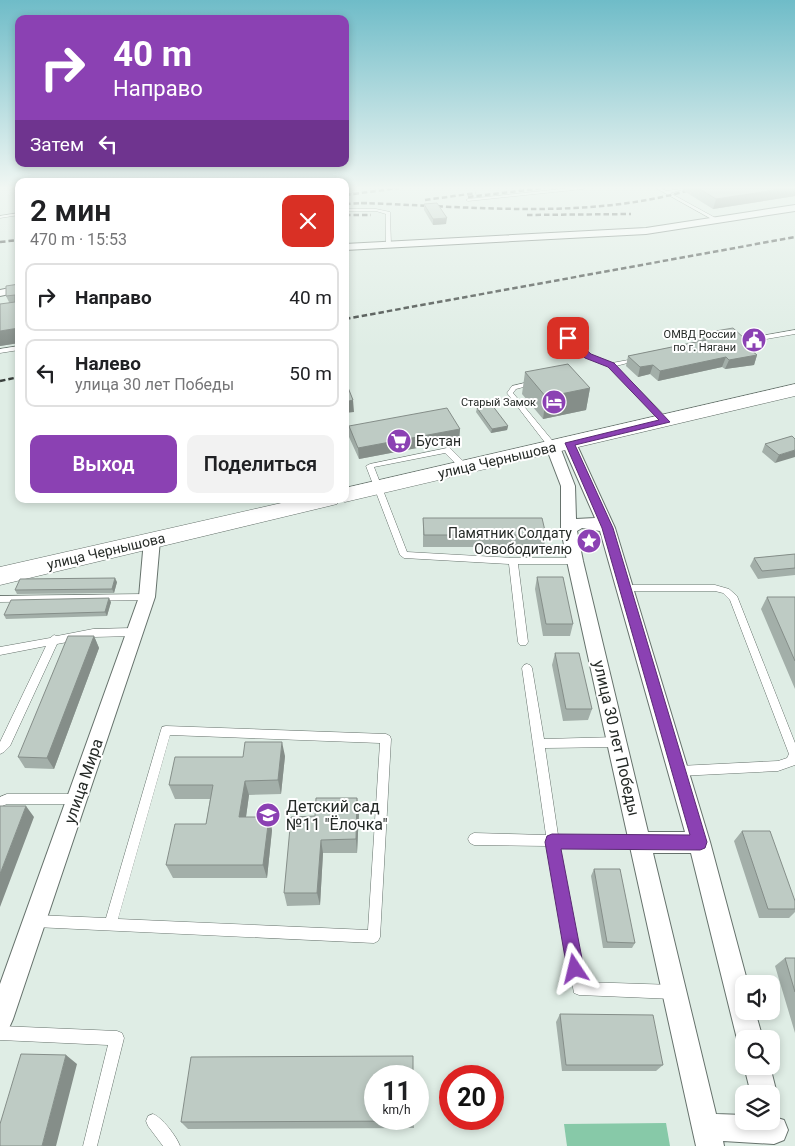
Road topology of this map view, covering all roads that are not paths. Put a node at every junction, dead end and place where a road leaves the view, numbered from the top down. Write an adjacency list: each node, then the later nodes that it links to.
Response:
1 (389, 241): 3 (lane)
2 (454, 241): 3 (street)
3 (389, 245): 4 (street)
4 (349, 247)
5 (15, 290): 6 (street)
6 (0, 293)
7 (795, 332): 9 (lane)
8 (568, 338): 13 (lane)
9 (749, 340)
10 (15, 349): 11 (lane)
11 (0, 351)
12 (650, 356): 13 (lane)
13 (611, 365): 16 (lane)
14 (544, 381): 17 (lane)
15 (795, 390): 16 (main road, улица Чернышова)
16 (665, 422): 17 (main road, улица Чернышова)
17 (561, 445): 18 (main road, улица Чернышова); 21 (street); 22 (street, улица 30 лет Победы)
18 (378, 487): 19 (main road, улица Чернышова); 24 (lane)
19 (349, 494)
20 (312, 503): 23 (main road, улица Чернышова)
21 (608, 528): 22 (street); 27 (street)
22 (569, 529): 25 (street, улица 30 лет Победы)
23 (152, 540): 26 (main road, улица Чернышова); 28 (street, улица Мира)
24 (513, 561): 25 (lane); 32 (lane)
25 (575, 561): 35 (street, улица 30 лет Победы)
26 (0, 576)
27 (625, 588): 38 (street); 38 (lane)
28 (147, 597): 29 (lane); 30 (street, улица Мира)
29 (0, 599)
30 (134, 632): 31 (lane); 39 (street, улица Мира)
31 (54, 639): 33 (lane); 37 (lane)
32 (523, 642)
33 (0, 651)
34 (527, 668): 36 (lane)
35 (618, 742): 36 (lane); 44 (street, улица 30 лет Победы)
36 (539, 744): 42 (lane)
37 (0, 749)
38 (678, 771): 43 (street)
39 (77, 799): 40 (lane); 45 (street, улица Мира)
40 (0, 802)
41 (474, 839): 42 (lane)
42 (552, 842): 44 (lane); 47 (lane)
43 (700, 842): 44 (street); 49 (street)
44 (642, 843): 47 (street, улица 30 лет Победы)
45 (35, 921): 46 (lane); 48 (street, улица Мира)
46 (110, 925): 46 (lane)
47 (676, 992): 53 (street, улица 30 лет Победы)
48 (0, 1019)
49 (748, 1030)
50 (0, 1033): 54 (lane)
51 (154, 1120): 55 (lane)
52 (774, 1133): 53 (street)
53 (708, 1136)
54 (90, 1146)
55 (173, 1146)

